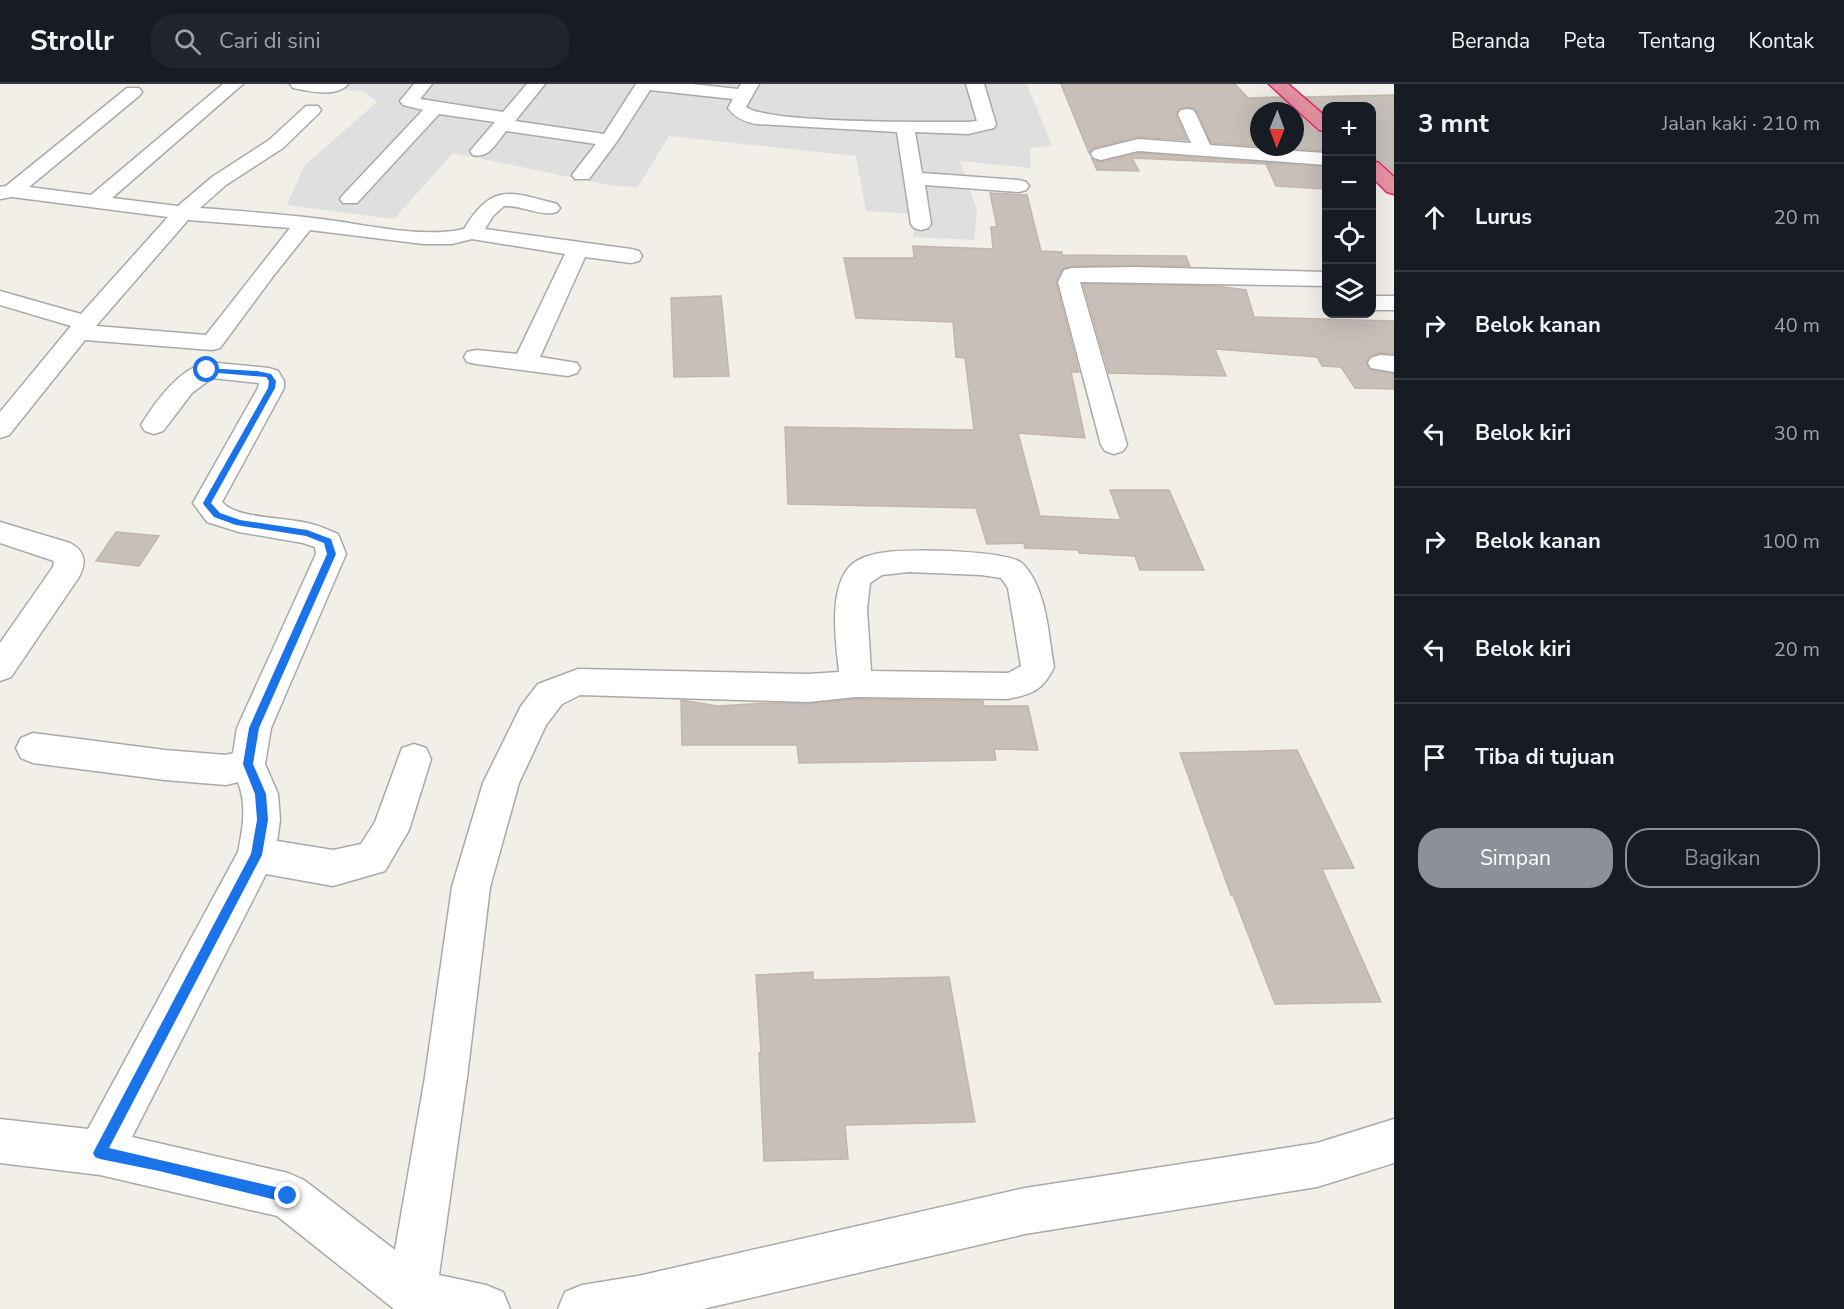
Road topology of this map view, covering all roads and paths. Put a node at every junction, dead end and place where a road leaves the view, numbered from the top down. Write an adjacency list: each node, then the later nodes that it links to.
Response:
1 (234, 84): 29 (street)
2 (299, 84): 3 (street)
3 (339, 84)
4 (423, 84): 11 (street)
5 (536, 84): 14 (street)
6 (645, 84): 9 (street); 17 (street)
7 (975, 84): 16 (street)
8 (1278, 84): 15 (highway)
9 (747, 89): 16 (street)
10 (133, 92): 27 (street)
11 (435, 108): 14 (street); 28 (street)
12 (312, 110): 31 (street)
13 (1187, 114): 18 (street)
14 (505, 122): 17 (street); 19 (street)
15 (1322, 122)
16 (905, 126): 24 (street)
17 (609, 140): 23 (street)
18 (1203, 149): 20 (street); 21 (street)
19 (480, 151)
20 (1101, 154)
21 (1322, 159)
22 (1376, 172): 26 (highway)
23 (582, 175)
24 (913, 178): 25 (street); 33 (street)
25 (1019, 186)
26 (1394, 188)
27 (6, 192): 29 (street)
28 (350, 199)
29 (96, 201): 31 (street)
30 (550, 208): 34 (street)
31 (183, 213): 32 (street); 41 (street)
32 (305, 224): 34 (street); 41 (street)
33 (921, 224)
34 (472, 233): 35 (street)
35 (578, 250): 36 (street); 43 (street)
36 (631, 256)
37 (1322, 279): 47 (street)
38 (0, 298): 41 (street)
39 (1376, 303): 40 (street)
40 (1394, 303)
41 (82, 327): 46 (street)
42 (476, 357): 43 (street)
43 (525, 363): 44 (street)
44 (568, 368)
45 (154, 425): 53 (street)
46 (0, 429)
47 (1114, 445)
48 (0, 532): 49 (street)
49 (0, 668)
50 (856, 684): 50 (street); 58 (street)
51 (33, 748): 53 (street)
52 (414, 759): 54 (street)
53 (248, 764): 54 (street)
54 (256, 855): 57 (street)
55 (0, 1141): 57 (street)
56 (1394, 1141): 60 (street)
57 (100, 1153): 58 (street)
58 (412, 1293): 59 (street)
59 (486, 1309)
60 (582, 1309)

